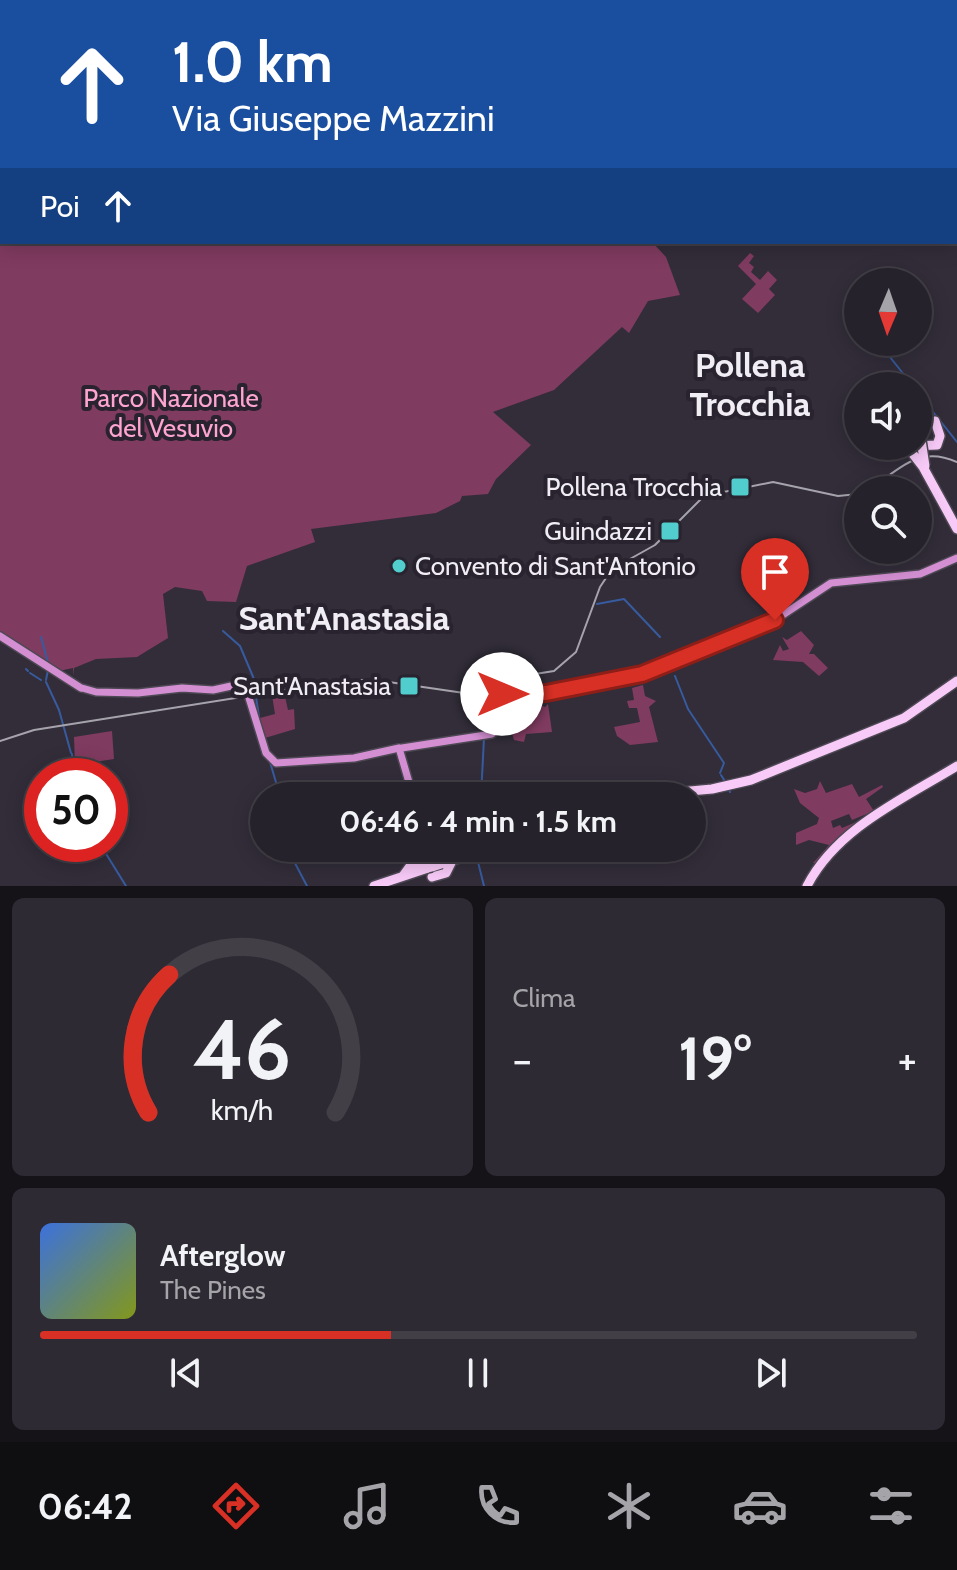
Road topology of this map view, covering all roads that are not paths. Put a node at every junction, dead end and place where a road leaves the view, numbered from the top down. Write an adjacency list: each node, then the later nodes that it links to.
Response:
1 (920, 460): 2 (highway, bridge)
2 (924, 467): 3 (highway); 3 (highway)
3 (957, 524)
4 (957, 558): 7 (main road)
5 (0, 636): 7 (main road)
6 (957, 681): 10 (highway)
7 (401, 749): 9 (main road)
8 (957, 767): 13 (highway)
9 (409, 782)
10 (723, 787): 11 (highway); 12 (highway)
11 (706, 788)
12 (706, 789)
13 (892, 807): 18 (highway); 18 (highway)
14 (450, 862): 15 (highway)
15 (430, 868): 16 (highway); 16 (highway)
16 (399, 878): 17 (highway)
17 (374, 886)
18 (808, 886)

